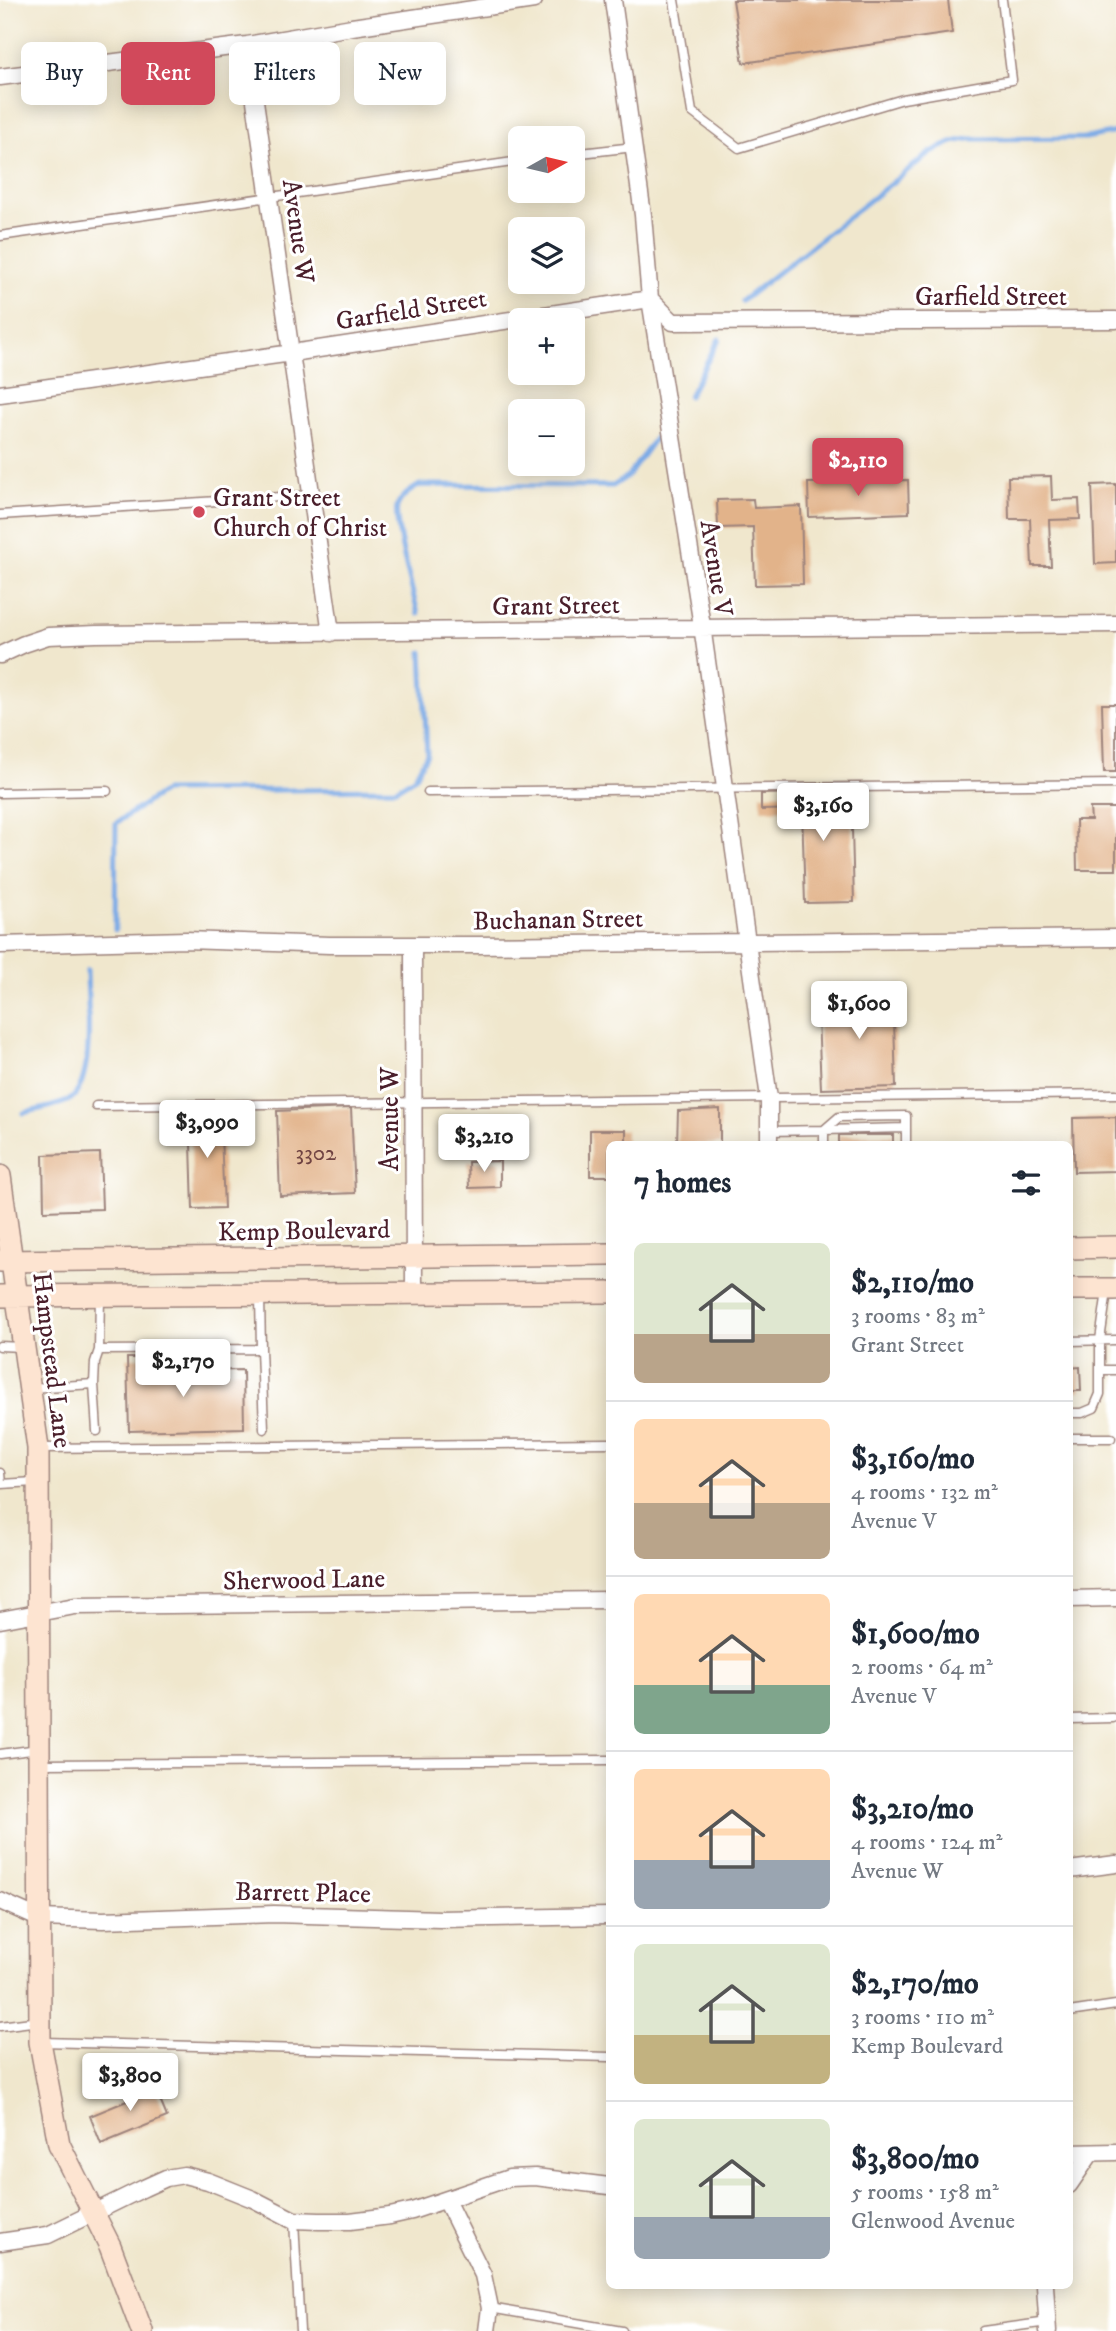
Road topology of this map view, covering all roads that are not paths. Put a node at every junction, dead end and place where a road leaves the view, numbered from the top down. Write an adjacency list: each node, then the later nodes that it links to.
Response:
1 (534, 0): 5 (street)
2 (613, 0): 9 (street, Avenue V)
3 (674, 0): 4 (lane)
4 (1002, 0)
5 (264, 42)
6 (229, 47): 7 (street)
7 (0, 77)
8 (256, 105): 12 (street, Avenue W)
9 (634, 147): 10 (lane); 14 (street, Avenue V)
10 (585, 153)
11 (508, 163): 12 (lane)
12 (269, 196): 13 (lane); 16 (street, Avenue W)
13 (0, 236)
14 (650, 299): 15 (street, Garfield Street); 16 (street, Garfield Street); 21 (street, Avenue V)
15 (1116, 320)
16 (292, 353): 17 (street, Garfield Street); 18 (street, Avenue W)
17 (0, 394)
18 (312, 495): 19 (lane); 22 (street, Avenue W)
19 (0, 515)
20 (1116, 624): 21 (street, Grant Street)
21 (702, 626): 22 (street, Grant Street); 25 (street, Avenue V)
22 (331, 633): 23 (street, Grant Street)
23 (0, 655)
24 (1116, 784): 25 (lane)
25 (726, 788): 27 (lane); 30 (street, Avenue V)
26 (107, 791): 28 (lane)
27 (428, 792)
28 (0, 793)
29 (1116, 938): 30 (street, Buchanan Street)
30 (747, 942): 32 (street, Buchanan Street); 34 (street, Avenue V)
31 (0, 945): 32 (street, Buchanan Street)
32 (413, 945): 35 (street, Avenue W)
33 (1116, 1094): 34 (lane)
34 (769, 1098): 35 (lane); 38 (street, Avenue V)
35 (413, 1102): 36 (lane); 45 (street, Avenue W)
36 (96, 1106)
37 (824, 1130): 38 (lane); 39 (lane); 40 (lane)
38 (769, 1138)
39 (824, 1141)
40 (906, 1141)
41 (0, 1176): 46 (main road, Hampstead Lane)
42 (1116, 1247): 43 (main road)
43 (1073, 1248)
44 (606, 1254): 45 (main road, Kemp Boulevard)
45 (414, 1256): 46 (main road, Kemp Boulevard); 50 (street, Avenue W)
46 (6, 1261): 52 (main road, Hampstead Lane)
47 (1073, 1289): 48 (main road)
48 (1112, 1289): 54 (lane)
49 (606, 1292): 50 (main road)
50 (414, 1293): 51 (main road)
51 (260, 1294): 53 (main road); 59 (lane)
52 (8, 1296): 53 (main road); 58 (main road, Hampstead Lane)
53 (100, 1296): 60 (lane)
54 (1100, 1340): 55 (lane); 56 (lane); 61 (lane)
55 (1116, 1340)
56 (1073, 1341)
57 (0, 1346): 58 (lane)
58 (24, 1347): 64 (main road, Hampstead Lane)
59 (261, 1349): 60 (lane); 66 (lane)
60 (99, 1350): 63 (lane)
61 (1100, 1370): 62 (lane); 65 (lane)
62 (1116, 1370)
63 (94, 1384): 64 (lane); 67 (lane)
64 (30, 1388): 71 (main road, Hampstead Lane)
65 (1073, 1413)
66 (264, 1429)
67 (97, 1430)
68 (1073, 1438): 69 (lane)
69 (1111, 1438)
70 (606, 1443): 71 (lane)
71 (38, 1448): 73 (main road, Hampstead Lane)
72 (0, 1472): 74 (lane)
73 (38, 1481): 74 (lane); 78 (main road, Hampstead Lane)
74 (0, 1484)
75 (1116, 1598): 76 (street)
76 (1073, 1599)
77 (606, 1600): 78 (street, Sherwood Lane)
78 (39, 1614): 79 (street, Sherwood Lane); 83 (main road, Hampstead Lane)
79 (0, 1620)
80 (1114, 1718): 81 (lane)
81 (1073, 1719)
82 (0, 1754): 83 (lane)
83 (39, 1756): 84 (lane); 89 (main road, Hampstead Lane)
84 (606, 1760)
85 (1116, 1864): 86 (street)
86 (1073, 1869)
87 (0, 1901): 89 (street, Barrett Place)
88 (606, 1916): 89 (street, Barrett Place)
89 (38, 1918): 93 (main road, Hampstead Lane)
90 (1116, 2005): 91 (lane)
91 (1073, 2011)
92 (0, 2026): 93 (lane)
93 (39, 2031): 94 (lane); 101 (main road, Hampstead Lane)
94 (606, 2057)
95 (1116, 2152): 97 (street)
96 (1073, 2153): 97 (street)
97 (1091, 2153): 98 (street)
98 (1073, 2179)
99 (606, 2186): 100 (street)
100 (446, 2200): 102 (street); 105 (street)
101 (93, 2212): 102 (street); 103 (street); 107 (main road, Hampstead Lane)
102 (293, 2220): 108 (lane)
103 (0, 2242)
104 (1045, 2289): 106 (street)
105 (490, 2308): 109 (street); 110 (lane)
106 (1048, 2327): 111 (lane)
107 (142, 2331)
108 (300, 2331)
109 (487, 2331)
110 (622, 2331)
111 (983, 2331)

